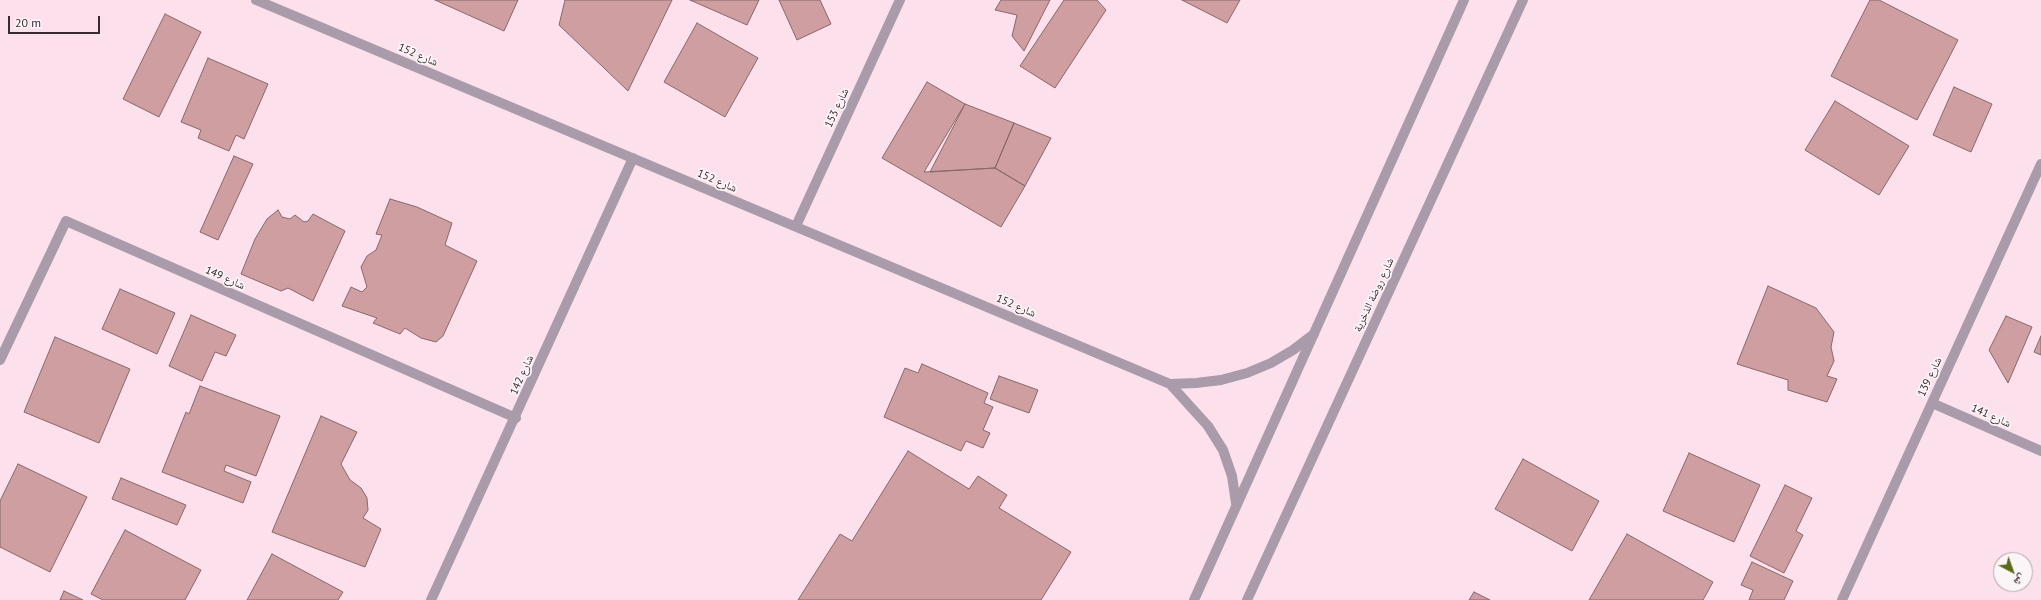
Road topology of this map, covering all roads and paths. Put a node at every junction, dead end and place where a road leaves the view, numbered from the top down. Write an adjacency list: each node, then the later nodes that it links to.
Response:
1 (256, 0): 5 (street, شارع 152)
2 (900, 0): 7 (street, شارع 153)
3 (1464, 0): 8 (street)
4 (1523, 0): 17 (street, شارع روضة الذخرية)
5 (633, 158): 7 (street, شارع 152); 12 (street, شارع 142)
6 (2041, 164): 11 (street, شارع 139)
7 (796, 226): 10 (street, شارع 152)
8 (1314, 334): 10 (street, شارع 152); 14 (street)
9 (0, 360): 12 (street, شارع 149)
10 (1170, 384): 14 (street, شارع 152)
11 (1932, 403): 13 (street, شارع 141); 18 (street, شارع 139)
12 (516, 418): 15 (street, شارع 142)
13 (2041, 451)
14 (1236, 503): 16 (street)
15 (431, 600)
16 (1194, 600)
17 (1247, 600)
18 (1842, 600)

